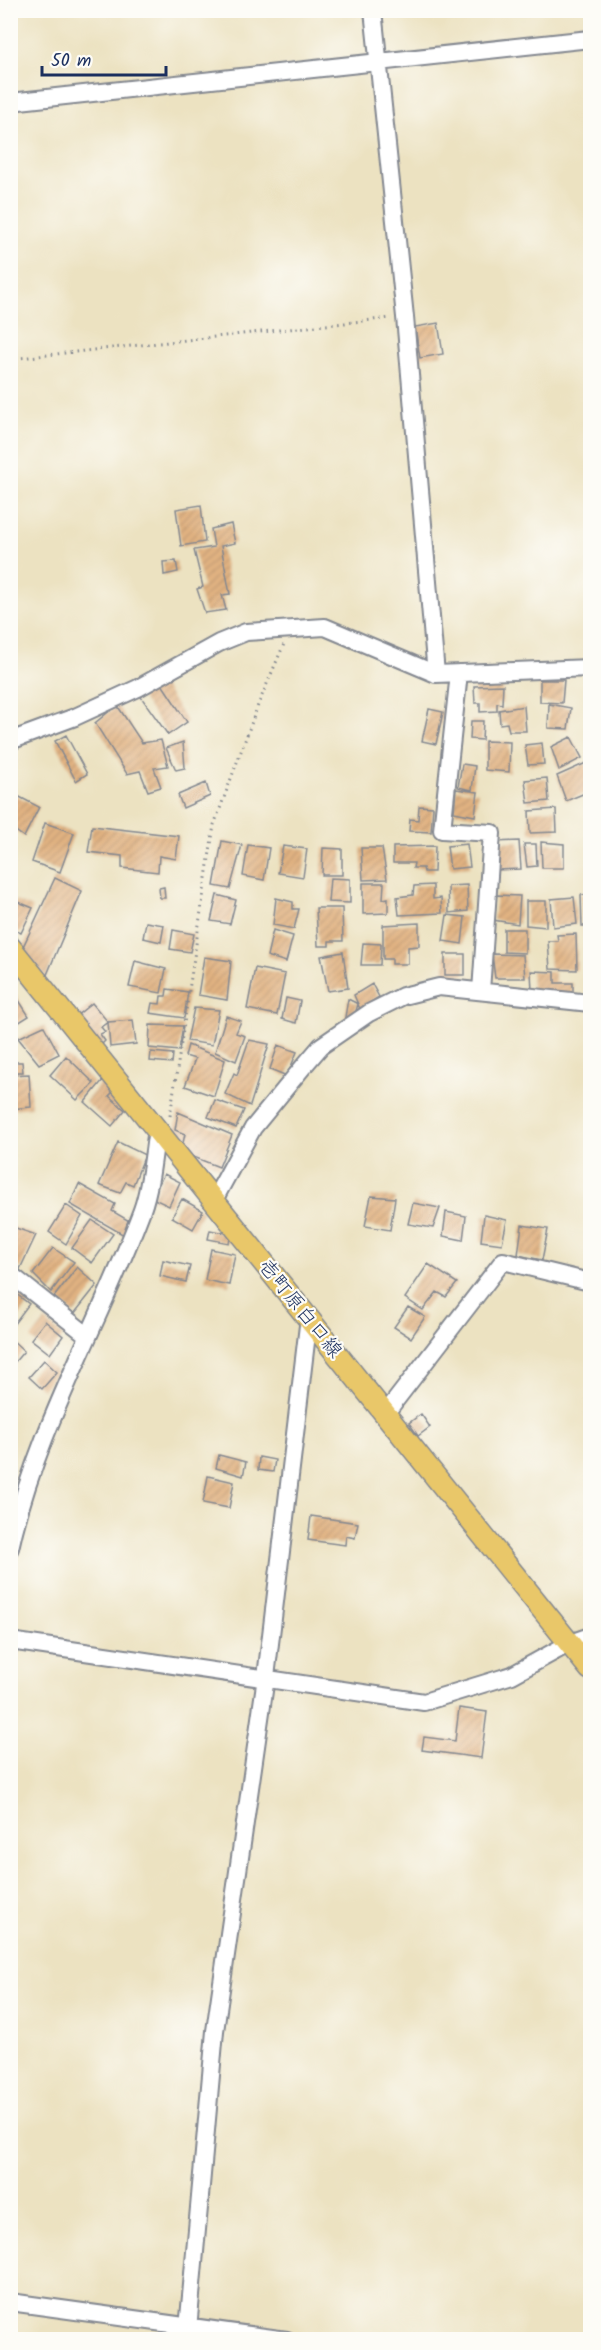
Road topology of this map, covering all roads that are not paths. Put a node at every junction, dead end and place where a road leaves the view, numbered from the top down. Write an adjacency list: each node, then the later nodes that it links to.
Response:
1 (373, 10): 3 (street)
2 (591, 39): 3 (street)
3 (378, 61): 4 (street); 7 (street)
4 (10, 102)
5 (591, 668): 6 (street)
6 (459, 673): 7 (street); 10 (street)
7 (436, 674): 8 (street)
8 (10, 741)
9 (10, 947): 12 (main road, 壱町原白口線)
10 (481, 991): 11 (street); 13 (street)
11 (591, 1003)
12 (162, 1135): 13 (main road, 壱町原白口線); 17 (street)
13 (214, 1200): 16 (main road, 壱町原白口線)
14 (10, 1274): 17 (street)
15 (591, 1282): 18 (street)
16 (309, 1317): 18 (main road, 壱町原白口線); 24 (street)
17 (87, 1335): 19 (street)
18 (385, 1414): 22 (main road, 壱町原白口線)
19 (10, 1548)
20 (591, 1636): 22 (street)
21 (10, 1641): 24 (street)
22 (570, 1643): 23 (main road, 壱町原白口線); 24 (street)
23 (591, 1669)
24 (266, 1677): 26 (street)
25 (10, 2302): 26 (street)
26 (188, 2333): 27 (street)
27 (287, 2340)

